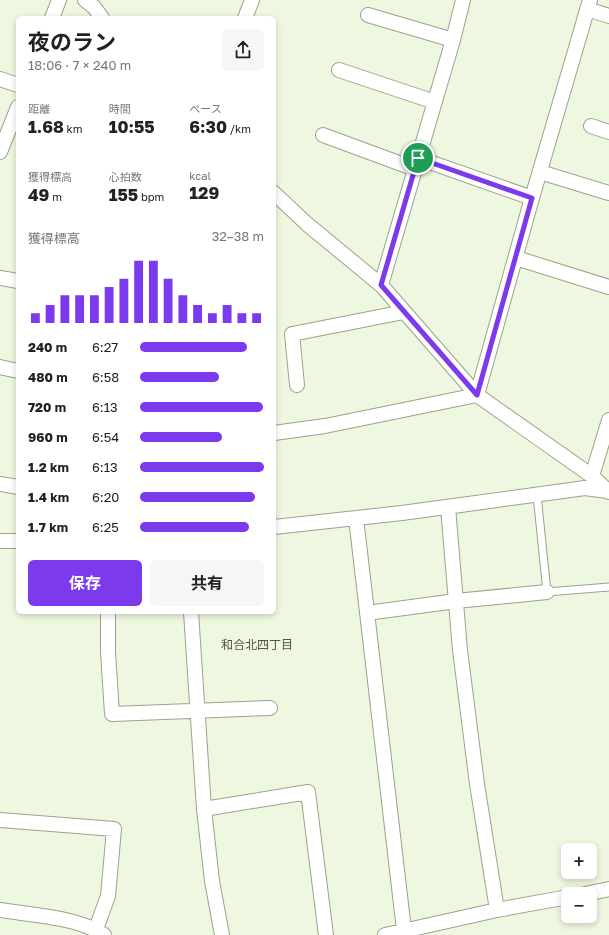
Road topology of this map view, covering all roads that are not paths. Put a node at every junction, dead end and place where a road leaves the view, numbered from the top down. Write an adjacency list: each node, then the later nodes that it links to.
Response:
1 (59, 0): 6 (street)
2 (252, 0): 7 (street)
3 (463, 0): 9 (street)
4 (588, 5): 8 (street); 20 (street)
5 (368, 15): 9 (street)
6 (53, 16)
7 (246, 16)
8 (609, 16)
9 (453, 40): 13 (street)
10 (339, 70): 13 (street)
11 (0, 79): 12 (street)
12 (16, 84)
13 (435, 102): 19 (street)
14 (16, 112): 18 (street)
15 (591, 126): 16 (street)
16 (609, 132)
17 (323, 135): 19 (street)
18 (0, 152)
19 (417, 164): 23 (street); 27 (street)
20 (540, 172): 21 (street); 23 (street)
21 (609, 193)
22 (276, 195): 27 (street)
23 (532, 198): 24 (street)
24 (516, 258): 28 (street); 33 (street)
25 (0, 278): 26 (street)
26 (16, 281)
27 (381, 285): 29 (street)
28 (609, 287)
29 (404, 312): 32 (street); 33 (street)
30 (0, 367): 31 (street)
31 (16, 371)
32 (297, 385)
33 (477, 395): 35 (street); 36 (street)
34 (609, 420): 36 (street)
35 (276, 434)
36 (592, 476): 39 (street)
37 (0, 484): 38 (street)
38 (16, 487)
39 (608, 491): 40 (street)
40 (537, 495): 41 (street); 47 (lane)
41 (448, 507): 42 (street); 48 (street)
42 (356, 518): 43 (street); 49 (street)
43 (276, 527)
44 (0, 541): 45 (street)
45 (16, 541)
46 (609, 587): 47 (lane)
47 (547, 592): 48 (street)
48 (456, 601): 49 (street); 60 (street)
49 (367, 613): 61 (street)
50 (108, 614): 53 (street)
51 (191, 614): 53 (street)
52 (270, 708): 53 (street)
53 (198, 711): 54 (street)
54 (204, 809): 63 (street); 64 (street)
55 (0, 820): 62 (street)
56 (609, 890): 57 (street)
57 (597, 892)
58 (561, 898): 60 (street)
59 (0, 910): 62 (street)
60 (497, 910): 61 (street)
61 (404, 930): 65 (street)
62 (100, 932)
63 (222, 935)
64 (326, 935)
65 (385, 935)

